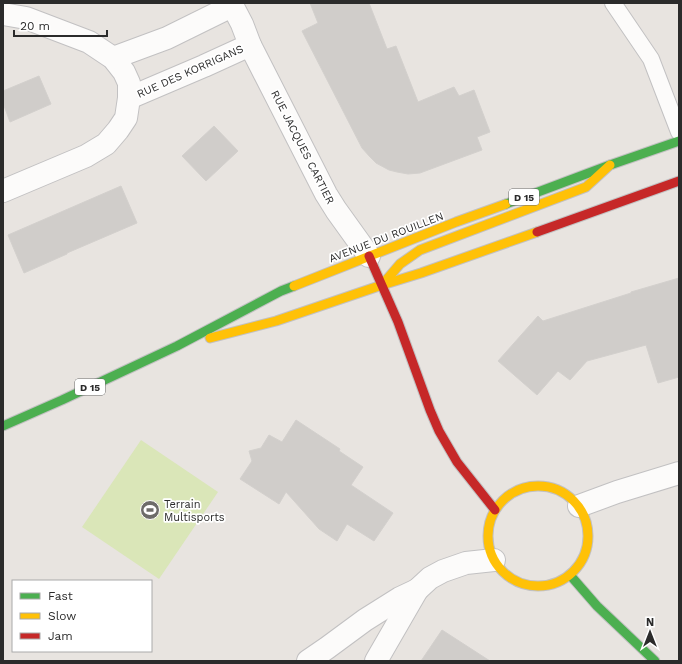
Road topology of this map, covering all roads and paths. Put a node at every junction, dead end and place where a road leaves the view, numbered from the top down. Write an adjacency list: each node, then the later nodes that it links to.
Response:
1 (613, 3): 7 (lane)
2 (232, 5): 4 (street, RUE JACQUES CARTIER); 5 (street)
3 (3, 14): 5 (street, RUE DES KORRIGANS)
4 (250, 45): 6 (street, RUE DES KORRIGANS); 12 (street, RUE JACQUES CARTIER)
5 (113, 58): 6 (street, RUE DES KORRIGANS)
6 (129, 98): 11 (street, RUE DES KORRIGANS)
7 (679, 132)
8 (679, 141): 9 (main road, AVENUE DU ROUILLEN / D 15)
9 (610, 165): 12 (main road, AVENUE DU ROUILLEN / D 15); 13 (main road, AVENUE DU ROUILLEN / D 15)
10 (679, 181): 13 (main road, AVENUE DU ROUILLEN / D 15)
11 (3, 191)
12 (369, 256): 13 (main road, RUE JACQUES CARTIER); 14 (main road, AVENUE DU ROUILLEN / D 15)
13 (382, 285): 14 (main road, AVENUE DU ROUILLEN / D 15); 18 (main road, RUE JACQUES CARTIER)
14 (177, 346): 15 (main road, AVENUE DU ROUILLEN / D 15)
15 (3, 426)
16 (679, 473): 17 (street)
17 (579, 506): 18 (main road); 20 (main road)
18 (495, 510): 19 (main road)
19 (494, 560): 20 (main road); 21 (street)
20 (570, 575): 24 (main road)
21 (417, 590): 22 (street); 23 (street)
22 (308, 661)
23 (376, 661)
24 (654, 661)

